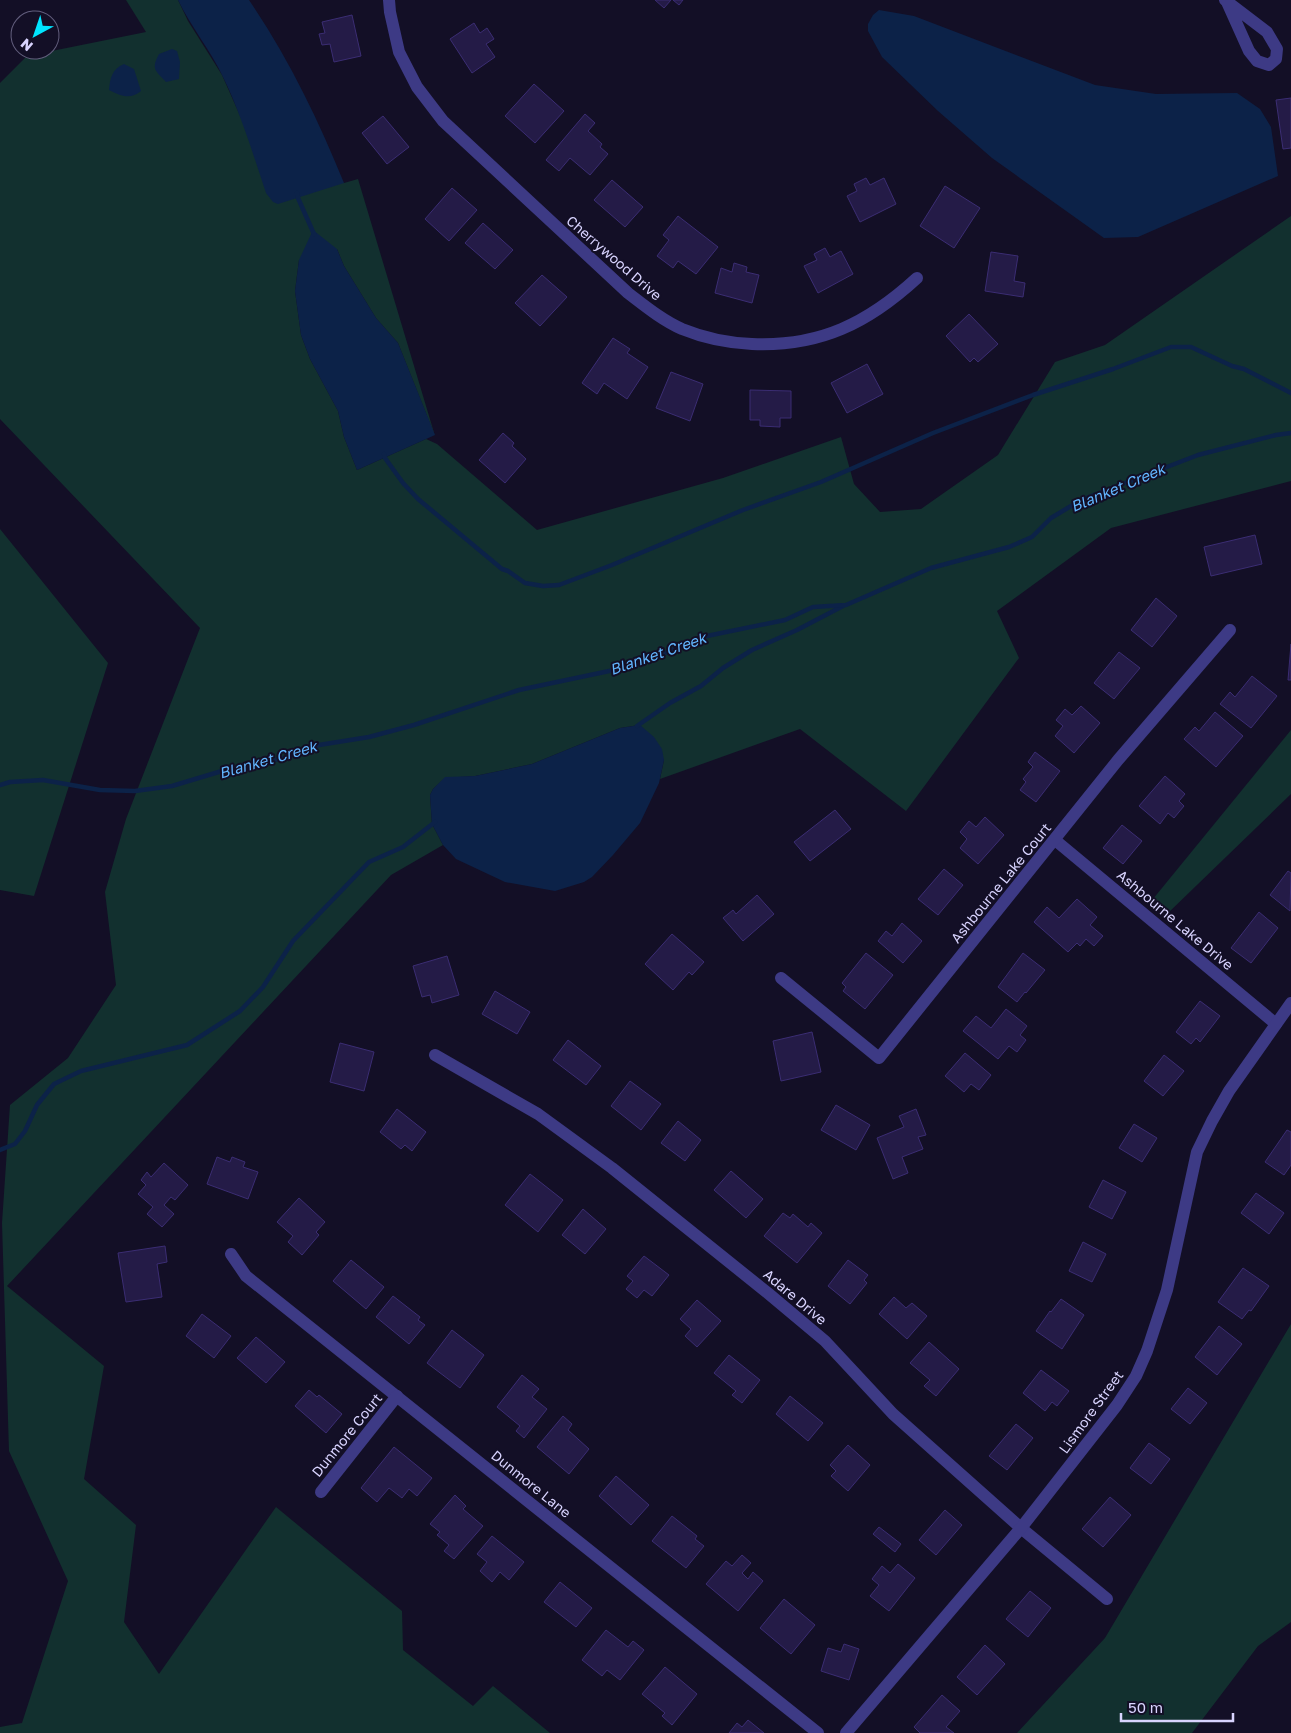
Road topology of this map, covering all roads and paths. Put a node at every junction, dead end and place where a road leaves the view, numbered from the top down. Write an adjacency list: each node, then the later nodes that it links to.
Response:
1 (389, 0): 3 (street, Cherrywood Drive)
2 (1226, 1): 2 (street)
3 (917, 278)
4 (1230, 630): 5 (street, Ashbourne Lake Court)
5 (1055, 840): 6 (street, Ashbourne Lake Court); 8 (street, Ashbourne Lake Drive)
6 (780, 978)
7 (1291, 1003): 8 (street, Lismore Street)
8 (1276, 1024): 13 (street, Lismore Street)
9 (435, 1056): 13 (street, Adare Drive)
10 (231, 1254): 11 (street, Dunmore Lane)
11 (397, 1396): 12 (street, Dunmore Court); 15 (street, Dunmore Lane)
12 (321, 1492)
13 (1022, 1528): 14 (street, Adare Drive); 16 (street, Lismore Street)
14 (1107, 1598)
15 (818, 1733)
16 (846, 1733)

